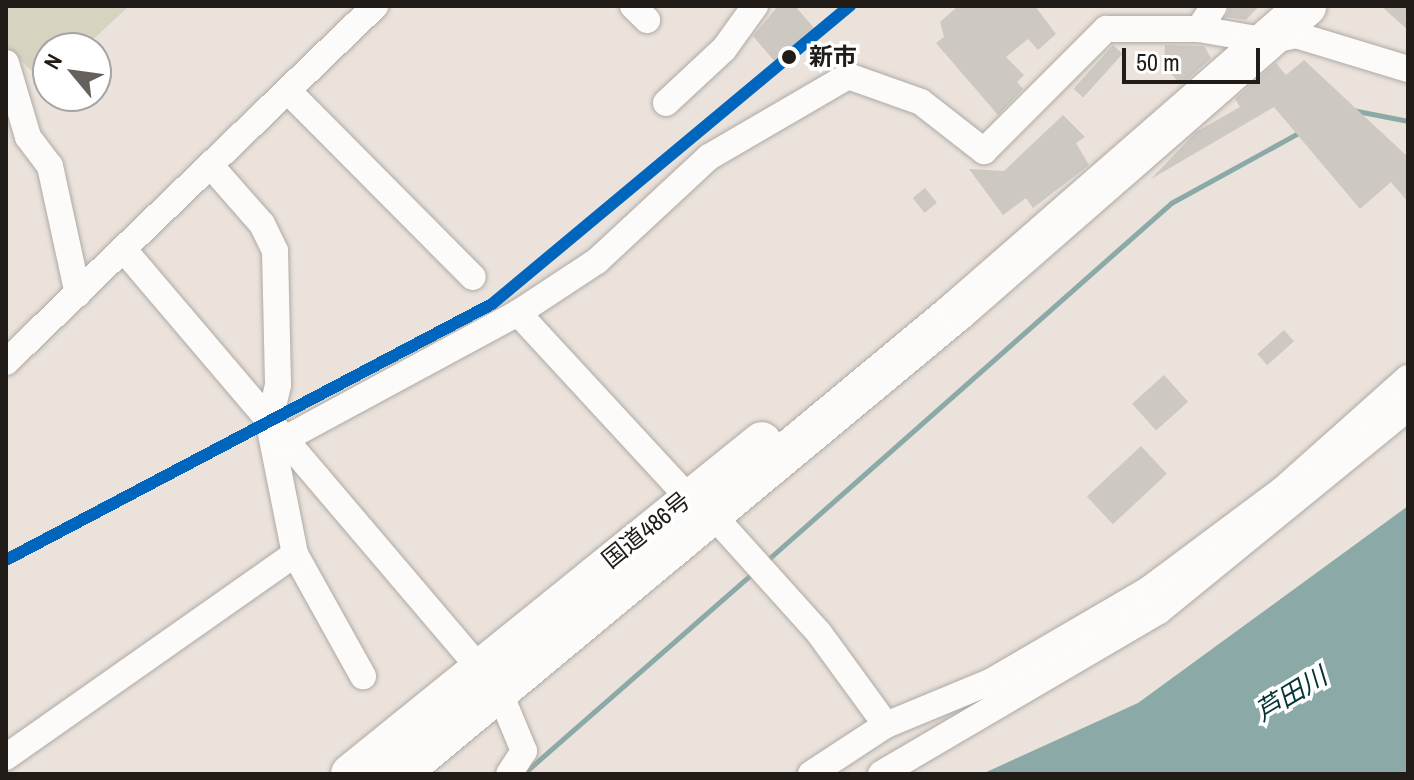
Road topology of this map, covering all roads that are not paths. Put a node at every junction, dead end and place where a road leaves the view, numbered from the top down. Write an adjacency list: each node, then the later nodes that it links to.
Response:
1 (375, 6): 9 (street)
2 (755, 6): 10 (street)
3 (1214, 6): 5 (street)
4 (1306, 6): 6 (highway, 国道486号)
5 (1199, 29): 6 (street); 15 (street)
6 (1268, 41): 8 (street); 20 (highway, 国道486号)
7 (6, 63): 14 (street)
8 (1408, 69)
9 (288, 91): 11 (street); 13 (street)
10 (666, 103)
11 (211, 166): 12 (street); 19 (street)
12 (124, 250): 14 (street); 19 (street)
13 (473, 277)
14 (78, 294): 16 (street)
15 (518, 313): 19 (street); 20 (street)
16 (6, 362)
17 (1408, 378): 24 (street)
18 (1408, 408): 30 (street)
19 (276, 432): 21 (street); 23 (street)
20 (699, 504): 23 (highway, 国道486号); 24 (street)
21 (295, 554): 22 (street); 25 (street)
22 (363, 676)
23 (489, 680): 26 (highway, 国道486号); 27 (highway, 国道486号); 28 (street)
24 (886, 725): 29 (street)
25 (6, 757)
26 (351, 774)
27 (399, 774)
28 (509, 774)
29 (811, 774)
30 (881, 774)

